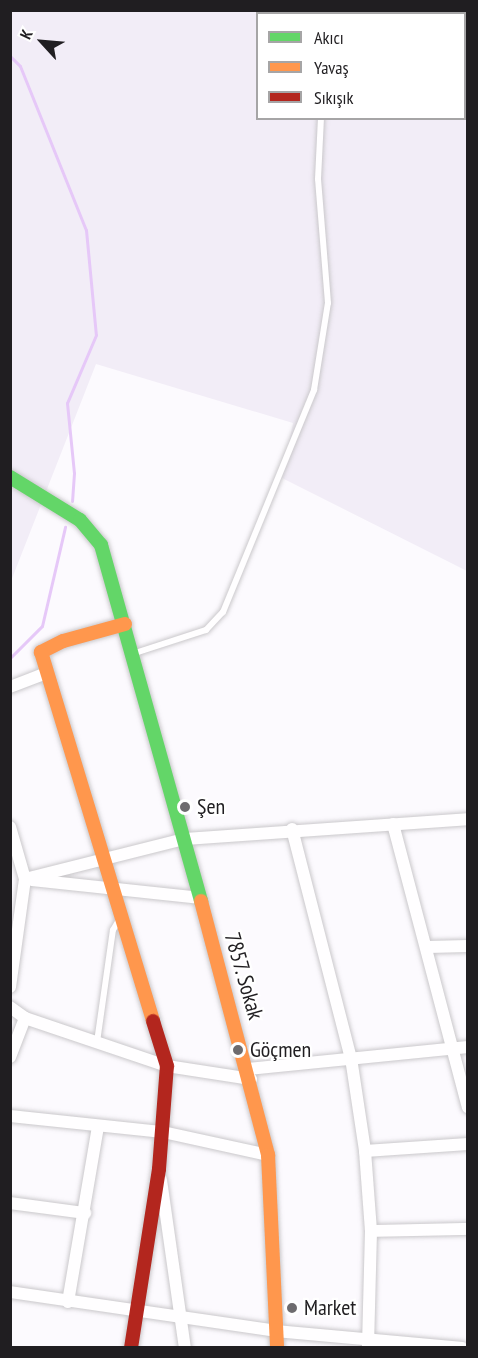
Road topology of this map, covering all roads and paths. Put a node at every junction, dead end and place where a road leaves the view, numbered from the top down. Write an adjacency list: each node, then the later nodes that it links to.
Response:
1 (321, 120): 4 (lane)
2 (10, 477): 3 (street, 7857. Sokak)
3 (125, 624): 4 (street, 7857. Sokak); 5 (street)
4 (131, 654): 11 (street, 7857. Sokak)
5 (47, 673): 6 (street); 12 (street)
6 (10, 687)
7 (468, 819): 8 (street)
8 (393, 824): 10 (street); 18 (street)
9 (10, 827): 13 (street)
10 (291, 829): 11 (street); 26 (street)
11 (184, 839): 12 (street); 15 (street, 7857. Sokak)
12 (103, 858): 13 (street); 14 (street)
13 (25, 879): 14 (street); 19 (street)
14 (114, 889): 15 (street); 16 (street)
15 (201, 898): 28 (street, 7857. Sokak)
16 (123, 918): 22 (lane); 27 (street)
17 (468, 946): 18 (street)
18 (428, 947): 24 (street)
19 (10, 987)
20 (10, 1007): 21 (street)
21 (25, 1018): 22 (street); 25 (street)
22 (96, 1042): 27 (street)
23 (468, 1047): 24 (street)
24 (450, 1048): 26 (street); 29 (street)
25 (10, 1057)
26 (351, 1058): 28 (street); 34 (street)
27 (167, 1066): 28 (street); 32 (street)
28 (250, 1074): 35 (street, 7857. Sokak)
29 (468, 1107)
30 (10, 1116): 31 (street)
31 (98, 1127): 32 (street); 38 (street)
32 (163, 1132): 35 (street); 36 (street)
33 (468, 1144): 34 (street)
34 (365, 1150): 40 (street)
35 (268, 1155): 45 (street, 7857. Sokak)
36 (159, 1169): 43 (street); 44 (street)
37 (10, 1203): 38 (street)
38 (85, 1213): 42 (street)
39 (468, 1229): 40 (street)
40 (371, 1231): 46 (street)
41 (10, 1292): 42 (street)
42 (68, 1302): 43 (street)
43 (139, 1310): 44 (street); 47 (street)
44 (183, 1318): 45 (street); 48 (street)
45 (276, 1331): 46 (street); 49 (street, 7857. Sokak)
46 (367, 1343): 50 (street)
47 (131, 1347)
48 (185, 1347)
49 (277, 1347)
50 (462, 1347)

